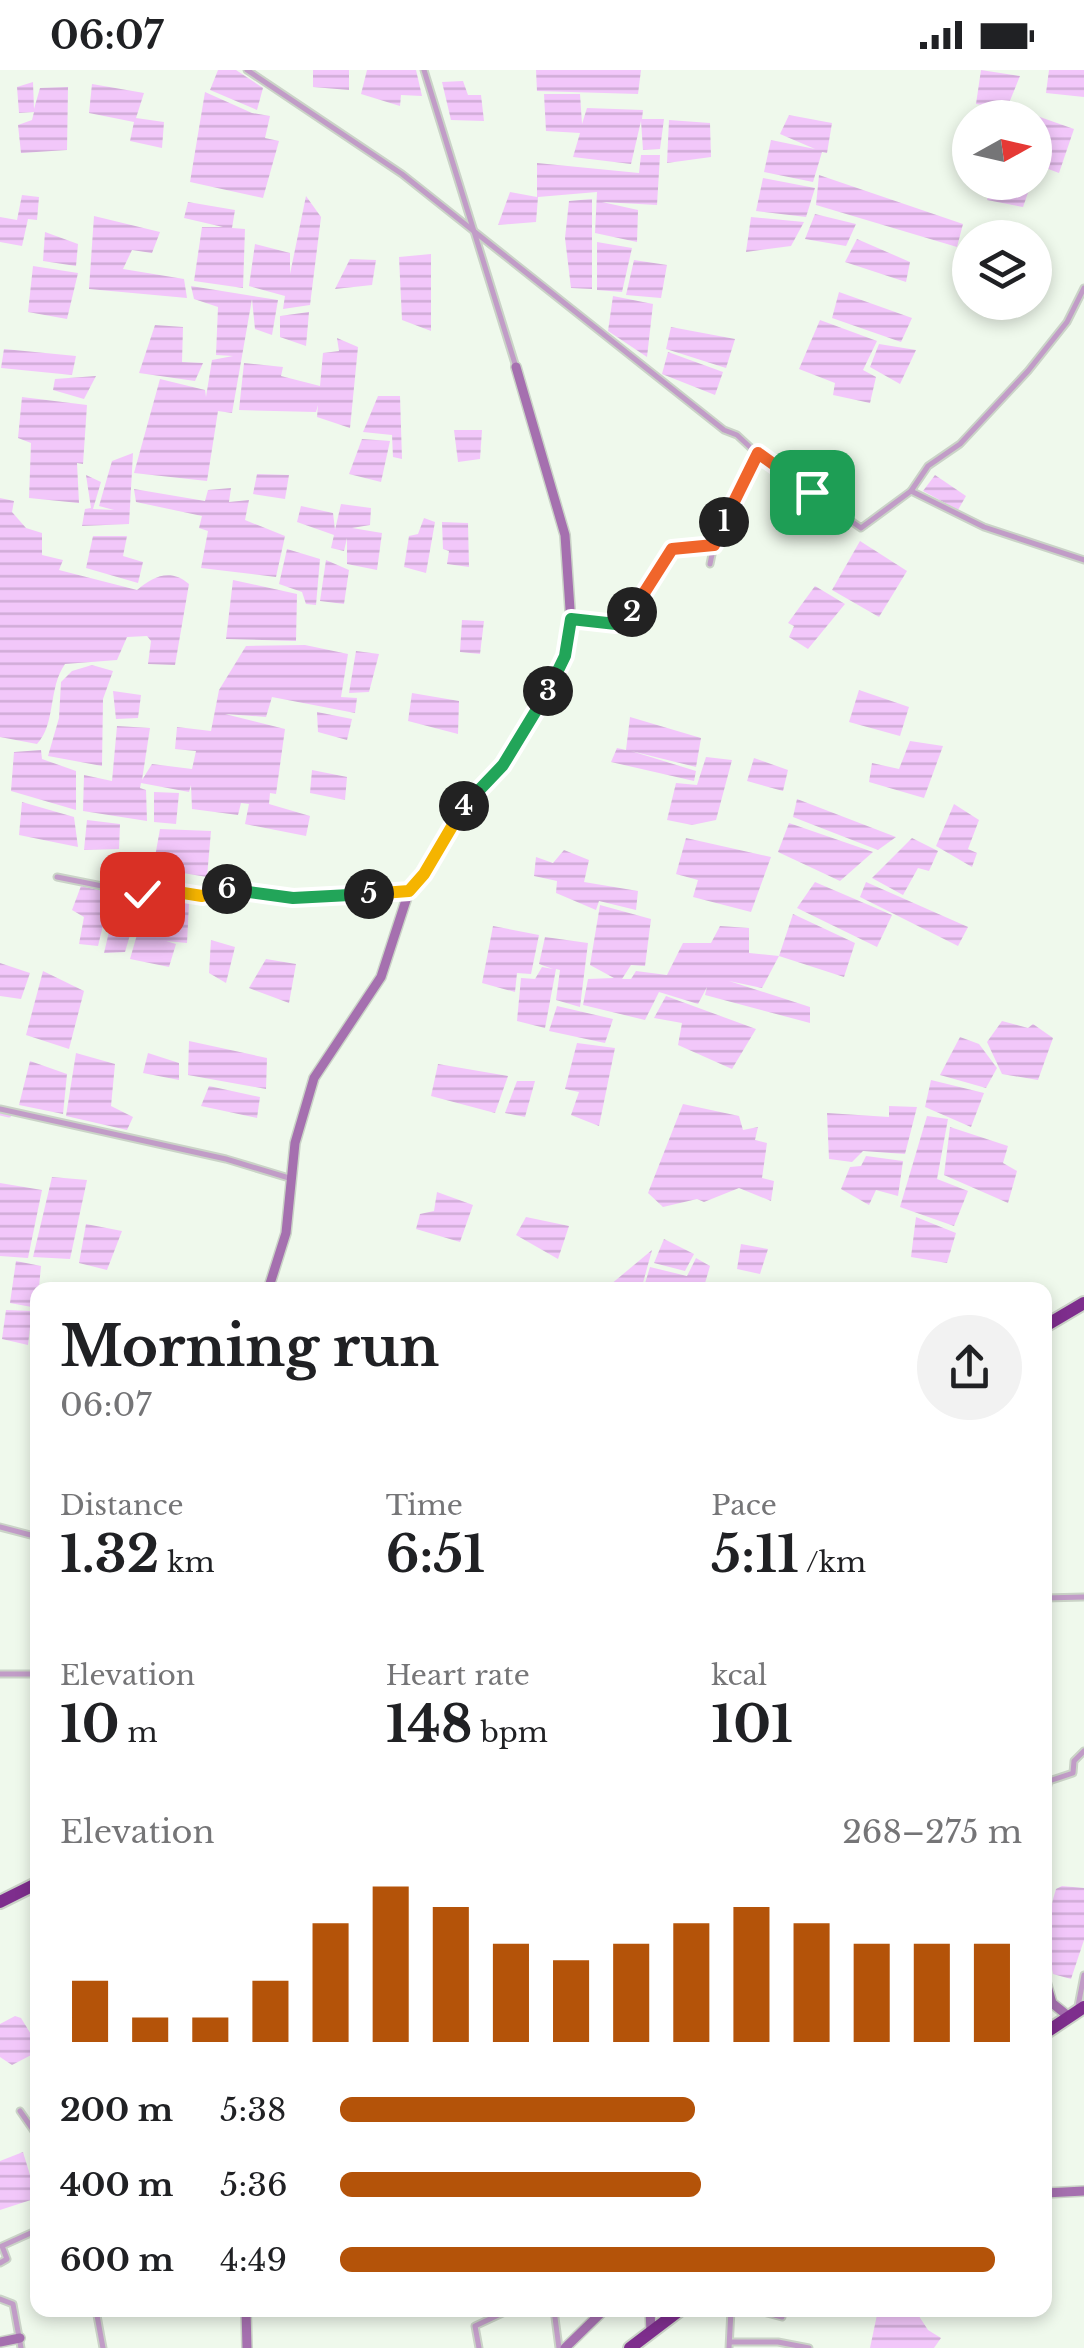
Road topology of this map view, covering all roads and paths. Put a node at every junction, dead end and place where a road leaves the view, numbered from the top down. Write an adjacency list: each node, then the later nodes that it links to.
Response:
1 (248, 70): 3 (street)
2 (424, 70): 3 (street)
3 (475, 234): 5 (street); 6 (street)
4 (1084, 288): 7 (street)
5 (516, 367): 11 (street)
6 (758, 453): 7 (street); 8 (street)
7 (911, 491): 9 (street)
8 (714, 545): 10 (street); 11 (street)
9 (1084, 560)
10 (710, 564)
11 (571, 619): 13 (street)
12 (58, 876): 13 (street)
13 (409, 891): 15 (street)
14 (0, 1109): 15 (street)
15 (289, 1178): 16 (street)
16 (270, 1282)
17 (1084, 1303): 18 (highway)
18 (1052, 1322)
19 (0, 1526): 20 (street)
20 (30, 1535)
21 (1084, 1597): 22 (street)
22 (1052, 1598)
23 (0, 1674): 24 (street)
24 (30, 1674)
25 (1084, 1751): 26 (street)
26 (1052, 1780)
27 (30, 1887): 28 (highway)
28 (0, 1902)
29 (1084, 1975): 31 (street)
30 (1052, 2003): 31 (street)
31 (1076, 2011): 32 (highway)
32 (1052, 2028)
33 (20, 2111): 34 (street)
34 (30, 2125)
35 (1084, 2191): 36 (street)
36 (1052, 2193)
37 (30, 2233): 38 (street)
38 (0, 2263)
39 (0, 2299): 50 (street)
40 (97, 2317): 52 (street)
41 (246, 2317): 53 (street)
42 (494, 2317): 54 (street)
43 (555, 2317): 55 (street)
44 (596, 2317): 55 (street)
45 (650, 2317): 48 (street)
46 (671, 2317): 48 (highway)
47 (732, 2317): 51 (street)
48 (651, 2332): 56 (highway)
49 (0, 2342): 50 (street)
50 (21, 2343)
51 (730, 2345): 57 (street)
52 (102, 2348)
53 (247, 2348)
54 (479, 2348)
55 (562, 2348)
56 (630, 2348)
57 (809, 2348)

